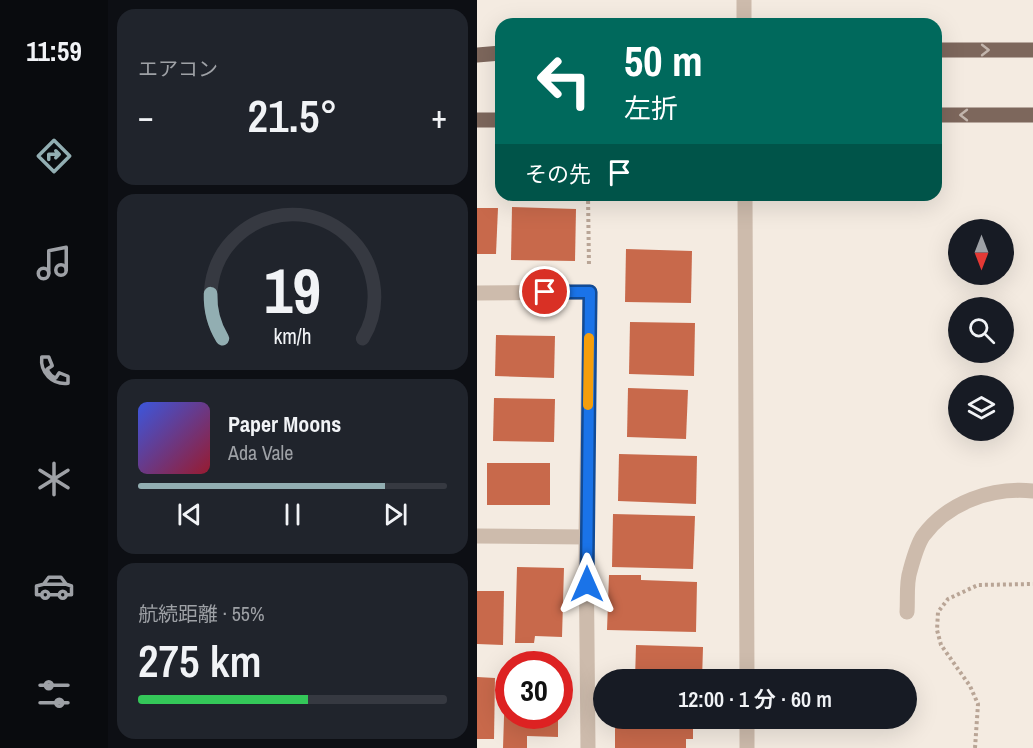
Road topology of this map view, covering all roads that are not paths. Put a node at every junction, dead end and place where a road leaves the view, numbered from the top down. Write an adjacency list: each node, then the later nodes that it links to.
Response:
1 (744, 0): 2 (street)
2 (744, 18)
3 (942, 50): 4 (main road, one-way to 4)
4 (1033, 50)
5 (495, 54): 6 (main road)
6 (477, 55)
7 (942, 115): 8 (main road, one-way to 7)
8 (1033, 115)
9 (477, 120): 10 (main road)
10 (495, 120)
11 (745, 201): 17 (street)
12 (477, 293): 15 (street)
13 (1033, 491): 16 (street)
14 (477, 536): 15 (street)
15 (586, 537): 19 (street)
16 (907, 612)
17 (747, 669)
18 (747, 729): 20 (street)
19 (588, 748)
20 (747, 748)

